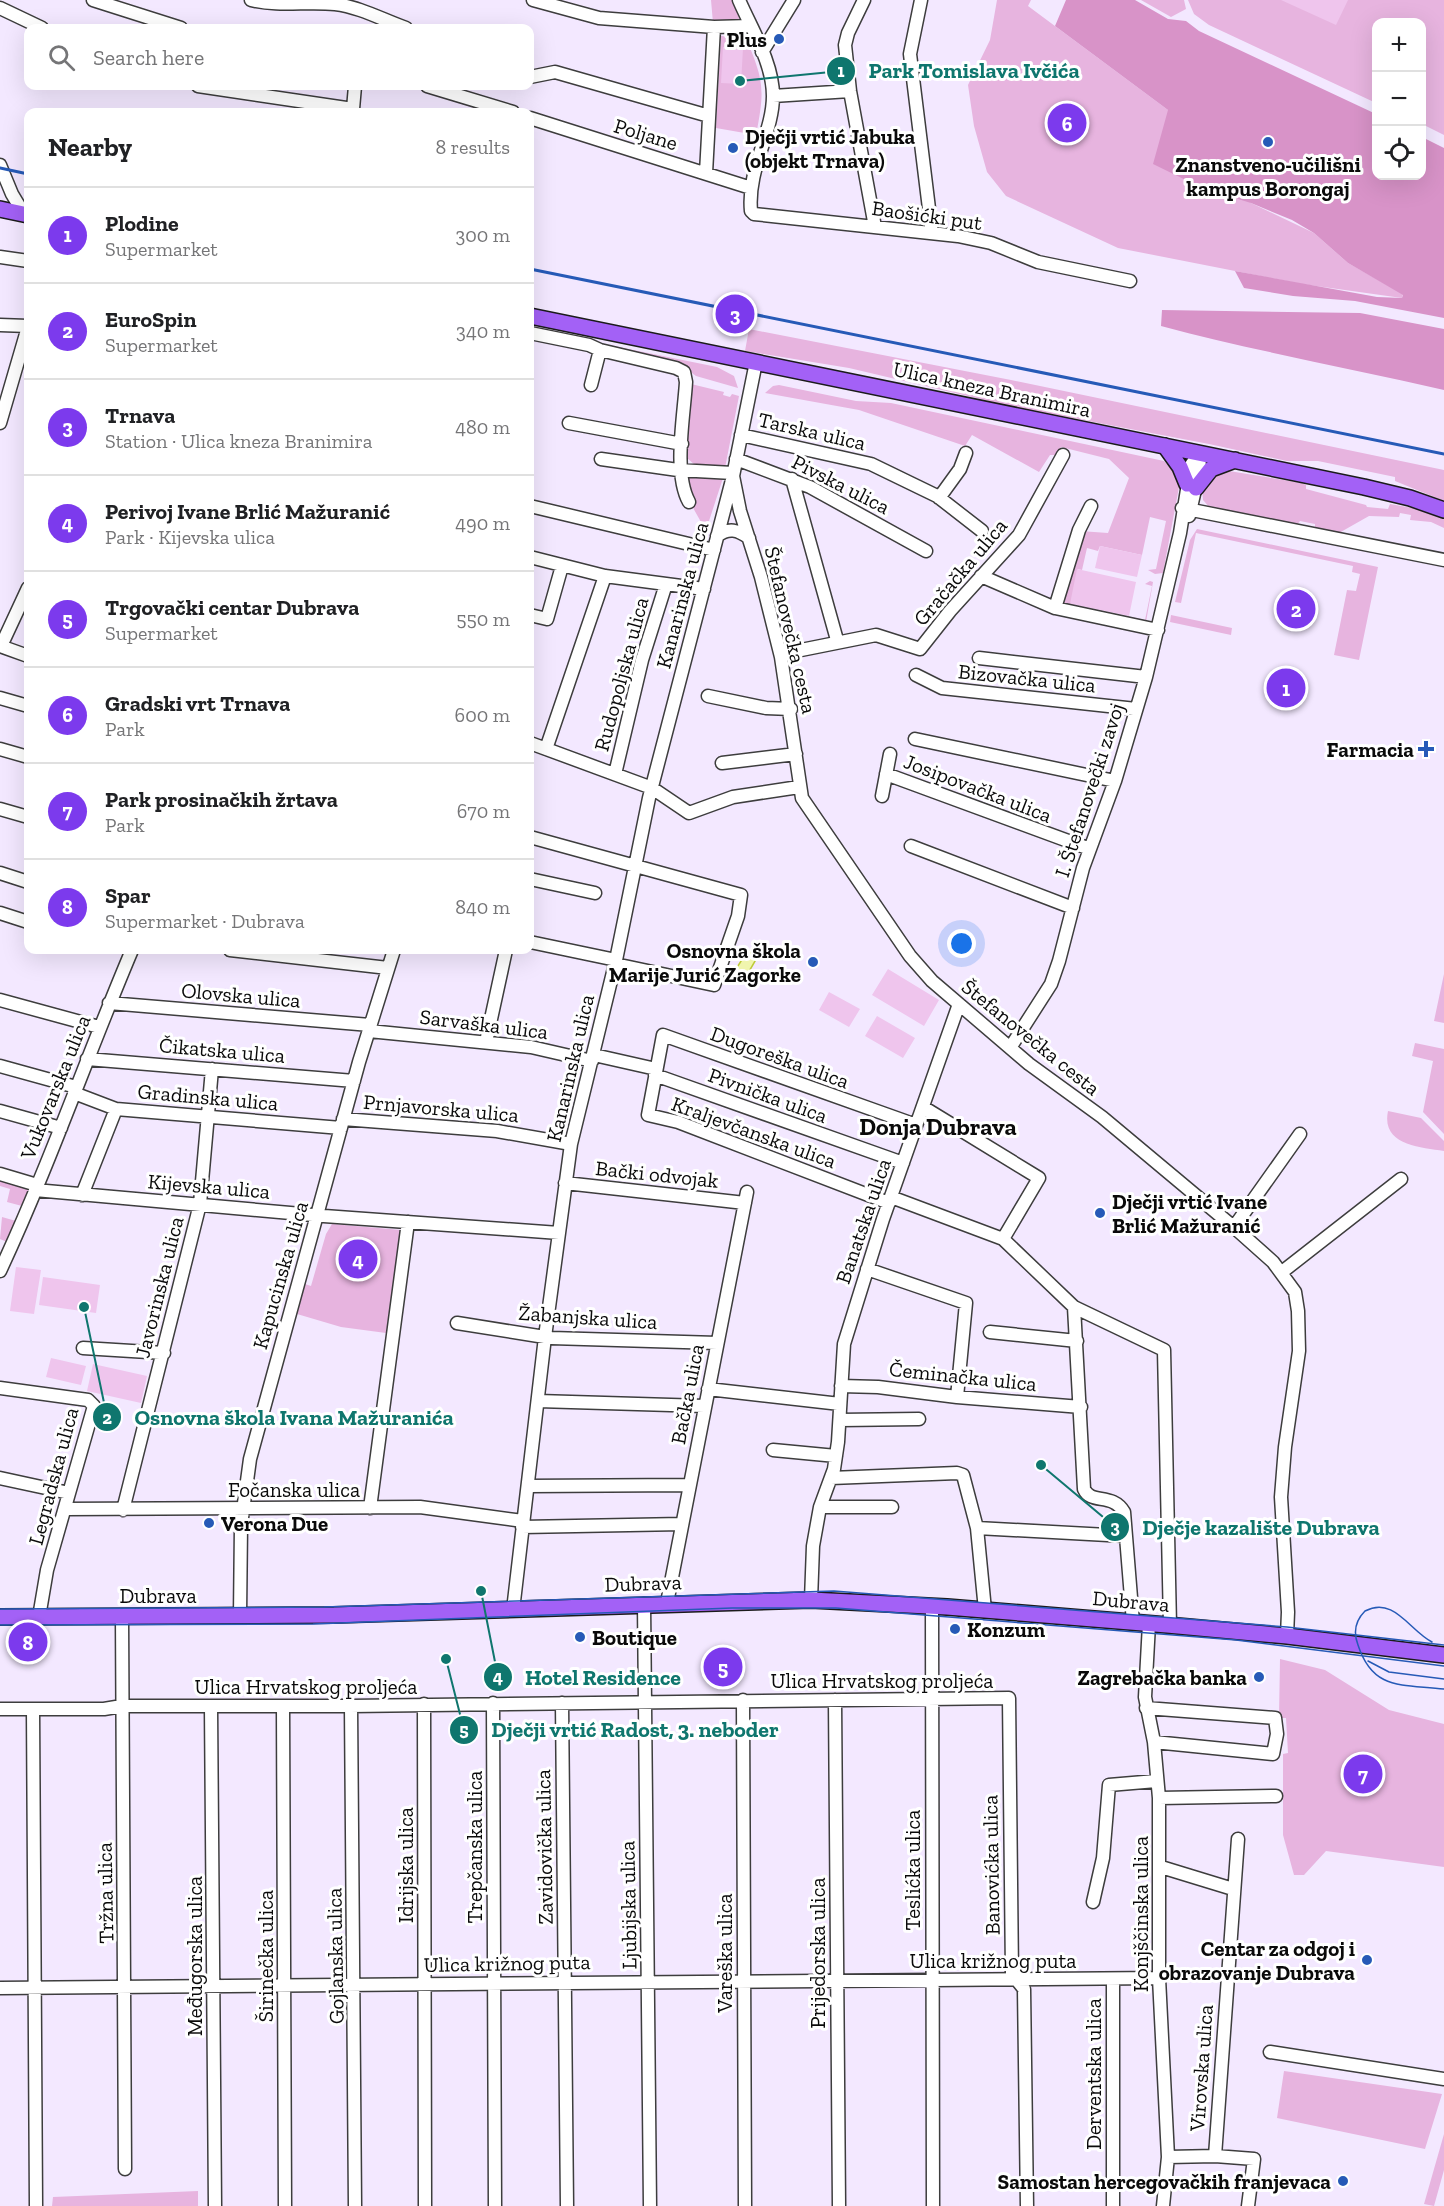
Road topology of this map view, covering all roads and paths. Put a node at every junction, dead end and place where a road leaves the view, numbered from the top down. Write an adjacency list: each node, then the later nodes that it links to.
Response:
1 (93, 0): 10 (street)
2 (254, 0): 11 (street)
3 (533, 0): 13 (street)
4 (739, 0): 12 (street)
5 (794, 0): 14 (street)
6 (864, 0): 19 (street)
7 (921, 0): 33 (street)
8 (0, 8): 9 (street)
9 (34, 24)
10 (168, 24)
11 (396, 24)
12 (750, 26): 13 (street); 14 (street)
13 (714, 27): 24 (street)
14 (762, 52): 20 (street)
15 (534, 76): 24 (street)
16 (223, 90): 21 (street)
17 (355, 90): 22 (street)
18 (440, 90): 23 (street)
19 (850, 91): 20 (street); 32 (street)
20 (773, 96): 28 (street)
21 (334, 108)
22 (353, 108)
23 (500, 108)
24 (708, 116): 27 (street)
25 (534, 119): 27 (street, Poljane)
26 (0, 165): 30 (street)
27 (706, 173): 28 (street, Poljane)
28 (751, 188): 32 (street, Baošićki put)
29 (0, 209): 31 (main road)
30 (24, 211)
31 (24, 214)
32 (875, 227): 33 (street, Baošićki put)
33 (932, 233): 36 (street, Baošićki put)
34 (0, 257): 35 (street)
35 (24, 260)
36 (1130, 281)
37 (534, 317): 44 (main road, Ulica kneza Branimira)
38 (0, 325): 39 (street)
39 (24, 331)
40 (534, 334): 42 (street)
41 (24, 342): 43 (street)
42 (600, 350): 47 (street); 51 (street)
43 (17, 359): 45 (street); 46 (street)
44 (756, 362): 50 (street, Štefanovečka cesta); 52 (main road, Ulica kneza Branimira)
45 (24, 365)
46 (5, 383): 48 (street)
47 (591, 385)
48 (0, 423)
49 (569, 423): 51 (street)
50 (741, 435): 57 (street, Štefanovečka cesta); 63 (street, Tarska ulica)
51 (682, 444): 59 (street)
52 (1165, 446): 54 (main road, Ulica kneza Branimira); 62 (main road)
53 (966, 453): 63 (street)
54 (1199, 453): 58 (main road, Ulica kneza Branimira); 62 (street, I. Štefanovečki zavoj)
55 (1063, 455): 80 (street, Gračačka ulica)
56 (602, 459): 59 (street)
57 (736, 459): 60 (street, Štefanovečka cesta); 61 (street, Pivska ulica)
58 (1235, 460): 62 (main road); 68 (main road, Ulica kneza Branimira)
59 (682, 470): 60 (street); 64 (street)
60 (733, 474): 72 (street, Kanarinska ulica); 73 (street, Štefanovečka cesta)
61 (792, 479): 75 (street, Pivska ulica); 87 (street)
62 (1192, 488): 67 (street, I. Štefanovečki zavoj); 69 (street)
63 (939, 498): 71 (street, Tarska ulica)
64 (689, 502)
65 (1090, 506): 84 (street)
66 (534, 507): 74 (street)
67 (1187, 509): 69 (street); 70 (street, I. Štefanovečki zavoj)
68 (1444, 510)
69 (1214, 514): 70 (street); 77 (street)
70 (1182, 530): 86 (street, I. Štefanovečki zavoj)
71 (982, 531)
72 (717, 536): 73 (street); 74 (street, Kanarinska ulica)
73 (748, 538): 89 (street, Štefanovečka cesta)
74 (714, 550): 82 (street, Kanarinska ulica)
75 (926, 551)
76 (534, 559): 78 (street)
77 (1444, 560)
78 (562, 566): 79 (street); 85 (street)
79 (605, 576): 81 (street); 102 (street)
80 (981, 576): 84 (street); 87 (street, Gračačka ulica)
81 (666, 584): 82 (street); 107 (street, Rudopoljska ulica)
82 (704, 589): 111 (street, Kanarinska ulica)
83 (24, 596): 88 (street)
84 (1055, 608): 86 (street)
85 (534, 616)
86 (1158, 630): 93 (street, I. Štefanovečki zavoj)
87 (837, 640): 89 (street, Gračačka ulica)
88 (0, 646): 90 (street)
89 (781, 654): 97 (street, Štefanovečka cesta)
90 (24, 655)
91 (979, 658): 93 (street)
92 (916, 675): 98 (street, Bizovačka ulica)
93 (1146, 677): 98 (street, I. Štefanovečki zavoj)
94 (708, 696): 97 (street)
95 (0, 698): 96 (street)
96 (24, 705)
97 (791, 709): 103 (street, Štefanovečka cesta)
98 (1136, 709): 109 (street, I. Štefanovečki zavoj)
99 (915, 739): 109 (street)
100 (534, 744): 102 (street)
101 (0, 749): 105 (street)
102 (546, 749): 107 (street)
103 (796, 754): 106 (street); 110 (street, Štefanovečka cesta)
104 (890, 754): 108 (street, Josipovačka ulica)
105 (24, 756)
106 (722, 763)
107 (615, 774): 111 (street)
108 (886, 774): 112 (street, Josipovačka ulica); 117 (street, Josipovačka ulica)
109 (1115, 781): 117 (street, I. Štefanovečki zavoj)
110 (799, 787): 111 (street); 135 (street, Štefanovečka cesta)
111 (652, 788): 118 (street, Kanarinska ulica)
112 (882, 796)
113 (0, 808): 114 (street)
114 (24, 816)
115 (534, 838): 118 (street)
116 (911, 846): 123 (street)
117 (1090, 849): 123 (street, I. Štefanovečki zavoj)
118 (636, 866): 131 (street, Kanarinska ulica); 131 (street)
119 (0, 873): 121 (street)
120 (534, 880): 122 (street)
121 (24, 881)
122 (595, 893)
123 (1073, 908): 139 (street, I. Štefanovečki zavoj)
124 (0, 913): 125 (street)
125 (24, 921)
126 (534, 943): 131 (street)
127 (127, 954): 134 (street, Vukovarska ulica)
128 (265, 954): 132 (street)
129 (393, 954): 132 (street, Kapucinska ulica)
130 (505, 954): 138 (street)
131 (615, 962): 140 (street, Kanarinska ulica)
132 (388, 968): 137 (street, Kapucinska ulica)
133 (0, 1000): 136 (street)
134 (109, 1003): 136 (street, Vukovarska ulica); 137 (street, Olovska ulica)
135 (959, 1004): 139 (street, Štefanovečka cesta); 147 (street, Banatska ulica)
136 (99, 1027): 141 (street, Vukovarska ulica)
137 (370, 1028): 138 (street, Sarvaška ulica); 145 (street, Kapucinska ulica)
138 (486, 1042): 140 (street, Sarvaška ulica)
139 (1010, 1048): 167 (street, Štefanovečka cesta)
140 (593, 1058): 144 (street, Pivnička ulica); 155 (street, Kanarinska ulica)
141 (87, 1059): 143 (street, Čikatska ulica); 146 (street, Vukovarska ulica)
142 (0, 1066): 146 (street, Gradinska ulica)
143 (212, 1069): 145 (street, Čikatska ulica); 150 (street, Javorinska ulica)
144 (655, 1072): 152 (street, Dugoreška ulica); 156 (street, Pivnička ulica); 163 (street, Kraljevčanska ulica)
145 (354, 1081): 151 (street, Kapucinska ulica)
146 (75, 1090): 148 (street, Gradinska ulica); 153 (street, Vukovarska ulica)
147 (923, 1107): 152 (street, Banatska ulica); 169 (street)
148 (116, 1109): 150 (street, Gradinska ulica); 161 (street)
149 (0, 1111): 153 (street)
150 (207, 1116): 151 (street, Gradinska ulica); 164 (street, Javorinska ulica)
151 (342, 1124): 155 (street, Prnjavorska ulica); 165 (street, Kapucinska ulica)
152 (916, 1125): 156 (street, Banatska ulica)
153 (61, 1128): 160 (street, Vukovarska ulica)
154 (1300, 1134): 167 (street)
155 (571, 1144): 159 (street, Kanarinska ulica)
156 (903, 1163): 163 (street, Banatska ulica)
157 (0, 1174): 160 (street, Kijevska ulica)
158 (1401, 1179): 173 (street)
159 (565, 1183): 162 (street, Bački odvojak); 168 (street, Kanarinska ulica)
160 (36, 1188): 161 (street, Kijevska ulica); 170 (street, Vukovarska ulica)
161 (82, 1194): 164 (street, Kijevska ulica)
162 (746, 1198): 179 (street, Bačka ulica)
163 (890, 1200): 169 (street, Kraljevčanska ulica); 171 (street, Banatska ulica)
164 (200, 1204): 165 (street, Kijevska ulica); 181 (street, Javorinska ulica)
165 (317, 1215): 166 (street, Kijevska ulica); 201 (street, Kapucinska ulica)
166 (408, 1222): 168 (street, Kijevska ulica); 202 (street)
167 (1234, 1227): 173 (street, Štefanovečka cesta)
168 (559, 1233): 177 (street, Kanarinska ulica)
169 (1003, 1239): 174 (street)
170 (5, 1247): 172 (street, Vukovarska ulica)
171 (867, 1269): 182 (street, Banatska ulica); 185 (street)
172 (0, 1271)
173 (1282, 1272): 222 (street, Štefanovečka cesta)
174 (1074, 1307): 178 (street); 221 (street)
175 (457, 1323): 177 (street, Žabanjska ulica)
176 (990, 1332): 178 (street)
177 (545, 1337): 179 (street, Žabanjska ulica); 186 (street, Kanarinska ulica)
178 (1077, 1341): 189 (street)
179 (717, 1343): 184 (street, Bačka ulica)
180 (83, 1348): 181 (street)
181 (164, 1353): 204 (street, Javorinska ulica)
182 (841, 1386): 185 (street, Čeminačka ulica); 187 (street, Banatska ulica)
183 (0, 1388): 198 (street, Legradska ulica)
184 (708, 1389): 187 (street); 188 (street, Bačka ulica)
185 (957, 1397): 189 (street, Čeminačka ulica)
186 (538, 1401): 188 (street); 197 (street, Kanarinska ulica)
187 (840, 1404): 191 (street, Banatska ulica)
188 (704, 1406): 196 (street, Bačka ulica)
189 (1081, 1407): 208 (street)
190 (919, 1419): 191 (street)
191 (840, 1420): 193 (street, Banatska ulica)
192 (773, 1450): 193 (street)
193 (836, 1456): 195 (street, Banatska ulica)
194 (0, 1478): 198 (street)
195 (831, 1478): 199 (street, Banatska ulica); 207 (street)
196 (688, 1485): 197 (street); 206 (street, Bačka ulica)
197 (528, 1486): 205 (street, Kanarinska ulica)
198 (69, 1493): 203 (street, Legradska ulica)
199 (820, 1507): 200 (street); 209 (street, Banatska ulica)
200 (892, 1507)
201 (243, 1508): 202 (street, Fočanska ulica); 204 (street, Fočanska ulica); 216 (street, Kapucinska ulica)
202 (370, 1508): 205 (street, Fočanska ulica)
203 (65, 1509): 204 (street, Fočanska ulica); 218 (street, Legradska ulica)
204 (123, 1510)
205 (522, 1524): 206 (street, Fočanska ulica); 213 (street, Kanarinska ulica)
206 (682, 1524): 210 (street, Bačka ulica)
207 (977, 1528): 208 (street); 214 (street)
208 (1126, 1536): 219 (street)
209 (811, 1600): 210 (main road, Dubrava); 212 (main road, Dubrava)
210 (667, 1603): 211 (main road, Dubrava)
211 (644, 1604): 213 (main road, Dubrava); 228 (street, Ljubijska ulica)
212 (932, 1606): 214 (main road, Dubrava); 225 (street, Teslićka ulica)
213 (513, 1610): 216 (main road, Dubrava)
214 (986, 1610): 219 (main road, Dubrava)
215 (122, 1616): 216 (main road, Dubrava); 218 (main road, Dubrava); 232 (street, Tržna ulica)
216 (240, 1616)
217 (0, 1617): 218 (main road, Dubrava)
218 (39, 1617)
219 (1133, 1622): 220 (main road, Dubrava)
220 (1149, 1623): 221 (main road, Dubrava); 236 (street, Konjščinska ulica)
221 (1170, 1625): 222 (main road, Dubrava)
222 (1287, 1636): 223 (main road, Dubrava)
223 (1444, 1655)
224 (1009, 1698): 225 (street, Ulica Hrvatskog proljeća); 253 (street, Banovićka ulica)
225 (932, 1699): 227 (street, Ulica Hrvatskog proljeća); 247 (street, Teslićka ulica)
226 (743, 1700): 227 (street, Ulica Hrvatskog proljeća); 228 (street, Ulica Hrvatskog proljeća); 250 (street, Vareška ulica)
227 (834, 1700): 252 (street, Prijedorska ulica)
228 (646, 1701): 230 (street, Ulica Hrvatskog proljeća); 251 (street, Ljubijska ulica)
229 (493, 1703): 230 (street, Ulica Hrvatskog proljeća); 231 (street, Ulica Hrvatskog proljeća); 254 (street, Trepčanska ulica)
230 (562, 1703): 255 (street, Zavidovička ulica)
231 (424, 1704): 234 (street, Ulica Hrvatskog proljeća); 258 (street, Idrijska ulica)
232 (122, 1706): 235 (street, Ulica Hrvatskog proljeća); 238 (street, Ulica Hrvatskog proljeća); 260 (street, Tržna ulica)
233 (283, 1706): 234 (street, Ulica Hrvatskog proljeća); 235 (street, Ulica Hrvatskog proljeća); 256 (street, Širinečka ulica)
234 (351, 1706): 257 (street, Gojlanska ulica)
235 (211, 1707): 259 (street, Međugorska ulica)
236 (1146, 1708): 239 (street, Konjščinska ulica); 239 (street)
237 (0, 1709): 238 (street, Ulica Hrvatskog proljeća)
238 (33, 1709): 262 (street)
239 (1154, 1742): 240 (street, Konjščinska ulica)
240 (1156, 1781): 242 (street, Konjščinska ulica); 246 (street)
241 (1276, 1796): 242 (street)
242 (1159, 1798): 244 (street, Konjščinska ulica)
243 (1238, 1839): 245 (street, Virovska ulica)
244 (1161, 1867): 245 (street); 248 (street, Konjščinska ulica)
245 (1233, 1889): 265 (street, Virovska ulica)
246 (1093, 1902)
247 (931, 1978): 252 (street, Ulica križnog puta); 253 (street, Ulica križnog puta); 278 (street, Teslićka ulica)
248 (1159, 1978): 249 (street, Ulica križnog puta); 266 (street, Konjščinska ulica)
249 (1113, 1979): 253 (street, Ulica križnog puta); 280 (street, Derventska ulica)
250 (744, 1980): 251 (street, Ulica križnog puta); 252 (street, Ulica križnog puta); 276 (street, Vareška ulica)
251 (648, 1981): 255 (street, Ulica križnog puta); 275 (street, Ljubijska ulica)
252 (836, 1981): 277 (street, Prijedorska ulica)
253 (1018, 1981): 279 (street, Banovićka ulica)
254 (495, 1983): 255 (street, Ulica križnog puta); 258 (street, Ulica križnog puta); 273 (street, Trepčanska ulica)
255 (565, 1983): 274 (street, Zavidovička ulica)
256 (284, 1984): 257 (street, Ulica križnog puta); 259 (street, Ulica križnog puta); 270 (street, Širinečka ulica)
257 (355, 1984): 258 (street, Ulica križnog puta); 271 (street, Gojlanska ulica)
258 (424, 1984): 272 (street, Idrijska ulica)
259 (213, 1986): 260 (street, Ulica križnog puta); 269 (street, Međugorska ulica)
260 (124, 1987): 262 (street, Ulica križnog puta); 267 (street, Tržna ulica)
261 (0, 1988): 262 (street, Ulica križnog puta)
262 (35, 1988): 268 (street)
263 (1270, 2052): 264 (street)
264 (1444, 2079)
265 (1215, 2156): 266 (street); 282 (street)
266 (1168, 2157): 281 (street, Konjščinska ulica)
267 (125, 2169)
268 (36, 2206)
269 (215, 2206)
270 (285, 2206)
271 (356, 2206)
272 (425, 2206)
273 (495, 2206)
274 (567, 2206)
275 (650, 2206)
276 (745, 2206)
277 (839, 2206)
278 (933, 2206)
279 (1027, 2206)
280 (1113, 2206)
281 (1163, 2206)
282 (1248, 2206)

